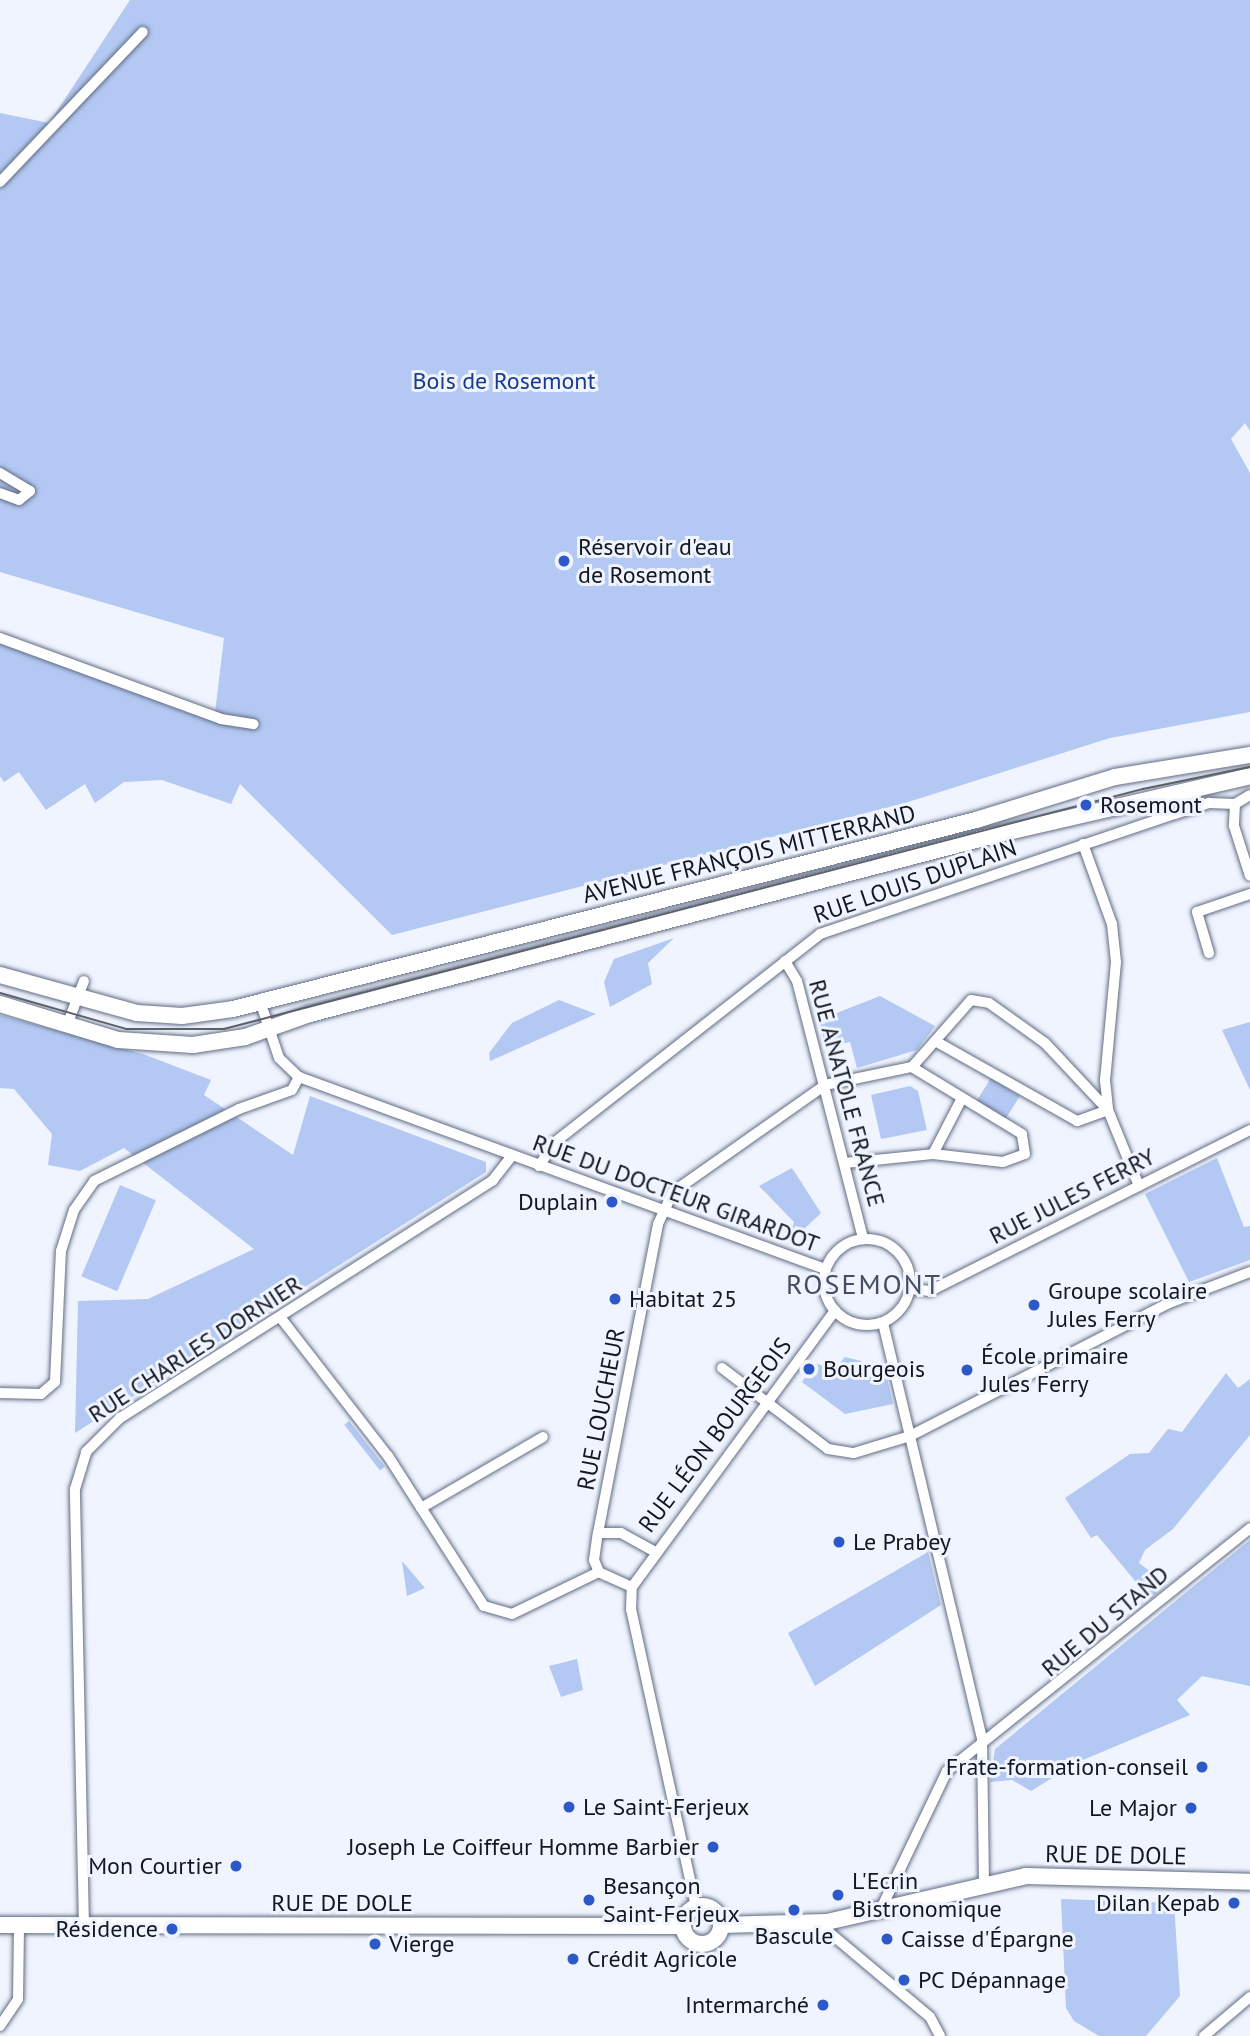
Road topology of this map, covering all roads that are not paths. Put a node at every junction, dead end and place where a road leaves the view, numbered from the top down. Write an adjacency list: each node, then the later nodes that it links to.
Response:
1 (143, 32): 2 (street)
2 (0, 182)
3 (0, 473): 4 (street)
4 (0, 493)
5 (0, 638): 6 (street)
6 (254, 724)
7 (1250, 755): 19 (main road, AVENUE FRANÇOIS MITTERRAND)
8 (1250, 776): 22 (main road, AVENUE FRANÇOIS MITTERRAND)
9 (1250, 795): 10 (street, RUE LOUIS DUPLAIN)
10 (1235, 804): 11 (street, RUE LOUIS DUPLAIN); 12 (street)
11 (1083, 844): 15 (street, RUE LOUIS DUPLAIN); 28 (street)
12 (1250, 876)
13 (1250, 894): 14 (street)
14 (1209, 953)
15 (785, 961): 26 (street, RUE ANATOLE FRANCE); 33 (street, RUE LOUIS DUPLAIN)
16 (0, 975): 18 (main road, AVENUE FRANÇOIS MITTERRAND)
17 (84, 981): 18 (street)
18 (75, 999): 19 (main road, AVENUE FRANÇOIS MITTERRAND); 21 (street)
19 (260, 1001): 22 (street)
20 (0, 1004): 21 (main road, AVENUE FRANÇOIS MITTERRAND)
21 (67, 1025): 22 (main road, AVENUE FRANÇOIS MITTERRAND)
22 (268, 1032): 25 (street)
23 (937, 1042): 24 (street); 28 (street); 28 (street)
24 (912, 1067): 26 (street); 27 (street)
25 (299, 1077): 31 (street, RUE DU DOCTEUR GIRARDOT); 44 (street)
26 (825, 1085): 32 (street, RUE ANATOLE FRANCE); 35 (street)
27 (961, 1100): 30 (street); 30 (street)
28 (1108, 1110): 34 (street)
29 (1250, 1130): 34 (street, RUE JULES FERRY)
30 (933, 1154): 32 (street)
31 (512, 1156): 33 (street, RUE DU DOCTEUR GIRARDOT); 41 (street, RUE CHARLES DORNIER)
32 (845, 1163): 36 (street, RUE ANATOLE FRANCE)
33 (539, 1166): 35 (street, RUE DU DOCTEUR GIRARDOT)
34 (1139, 1186): 39 (street, RUE JULES FERRY)
35 (663, 1212): 37 (street, RUE DU DOCTEUR GIRARDOT); 50 (street, RUE LOUCHEUR)
36 (863, 1238): 37 (street); 39 (street)
37 (825, 1269): 40 (street)
38 (1250, 1272): 46 (street)
39 (911, 1289): 42 (street)
40 (835, 1311): 42 (street); 45 (street, RUE LÉON BOURGEOIS)
41 (280, 1317): 48 (street); 65 (street, RUE CHARLES DORNIER)
42 (883, 1323): 46 (street)
43 (722, 1367): 45 (street)
44 (0, 1393)
45 (767, 1402): 46 (street); 51 (street, RUE LÉON BOURGEOIS)
46 (911, 1436): 54 (street)
47 (543, 1437): 48 (street)
48 (421, 1508): 52 (street)
49 (1250, 1528): 54 (street, RUE DU STAND)
50 (598, 1533): 51 (street); 52 (street, RUE LOUCHEUR)
51 (654, 1551): 53 (street, RUE LÉON BOURGEOIS)
52 (599, 1572): 53 (street)
53 (632, 1587): 58 (street)
54 (982, 1740): 56 (street); 59 (street, RUE DU STAND)
55 (1250, 1882): 56 (main road, RUE DE DOLE)
56 (984, 1887): 57 (main road, RUE DE DOLE); 59 (main road, RUE DE DOLE)
57 (1250, 1892)
58 (696, 1907): 62 (main road); 64 (main road)
59 (880, 1911): 60 (main road, RUE DE DOLE)
60 (818, 1923): 62 (main road, RUE DE DOLE); 68 (street)
61 (0, 1925): 63 (main road, RUE DE DOLE)
62 (721, 1925): 64 (main road)
63 (19, 1926): 65 (main road, RUE DE DOLE); 67 (street)
64 (683, 1926): 65 (main road, RUE DE DOLE)
65 (84, 1927)
66 (1250, 1997): 69 (street)
67 (0, 2026)
68 (940, 2036)
69 (1204, 2036)

